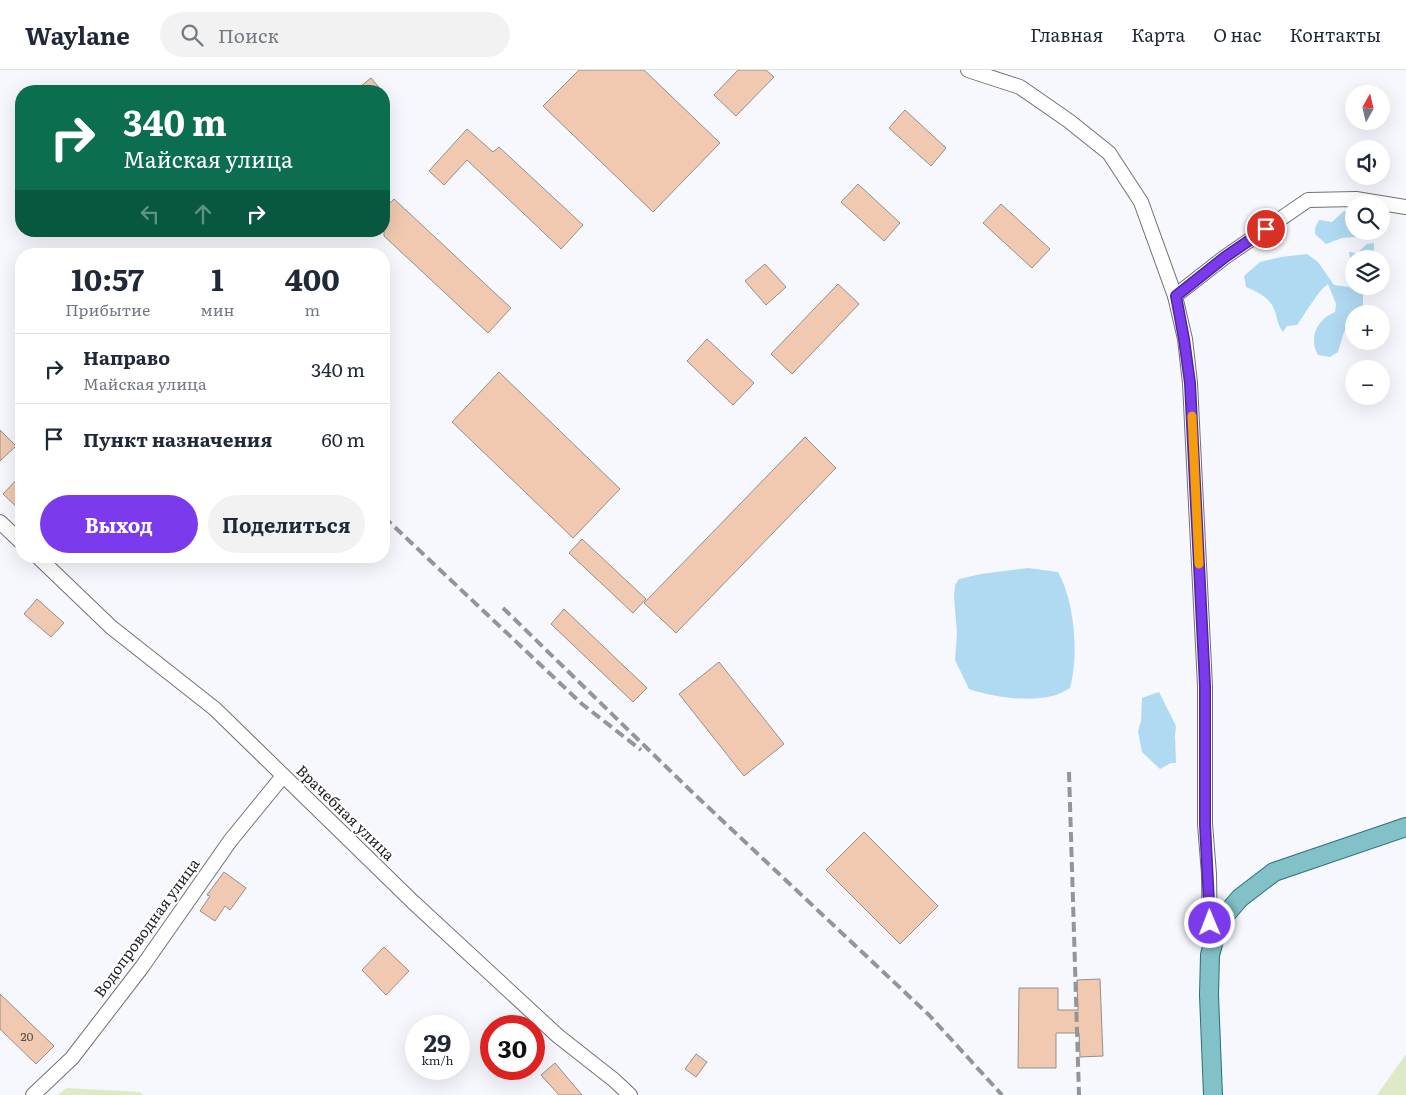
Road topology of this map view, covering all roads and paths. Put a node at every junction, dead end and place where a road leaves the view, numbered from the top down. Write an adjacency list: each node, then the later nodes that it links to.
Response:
1 (968, 70): 3 (street)
2 (1406, 207): 3 (street)
3 (1176, 296): 9 (street)
4 (0, 522): 5 (street)
5 (15, 536)
6 (44, 563): 7 (street, Врачебная улица)
7 (283, 776): 10 (street, Водопроводная улица); 11 (street, Врачебная улица)
8 (1406, 827): 9 (main road)
9 (1210, 955): 12 (main road)
10 (32, 1095)
11 (630, 1095)
12 (1213, 1095)

